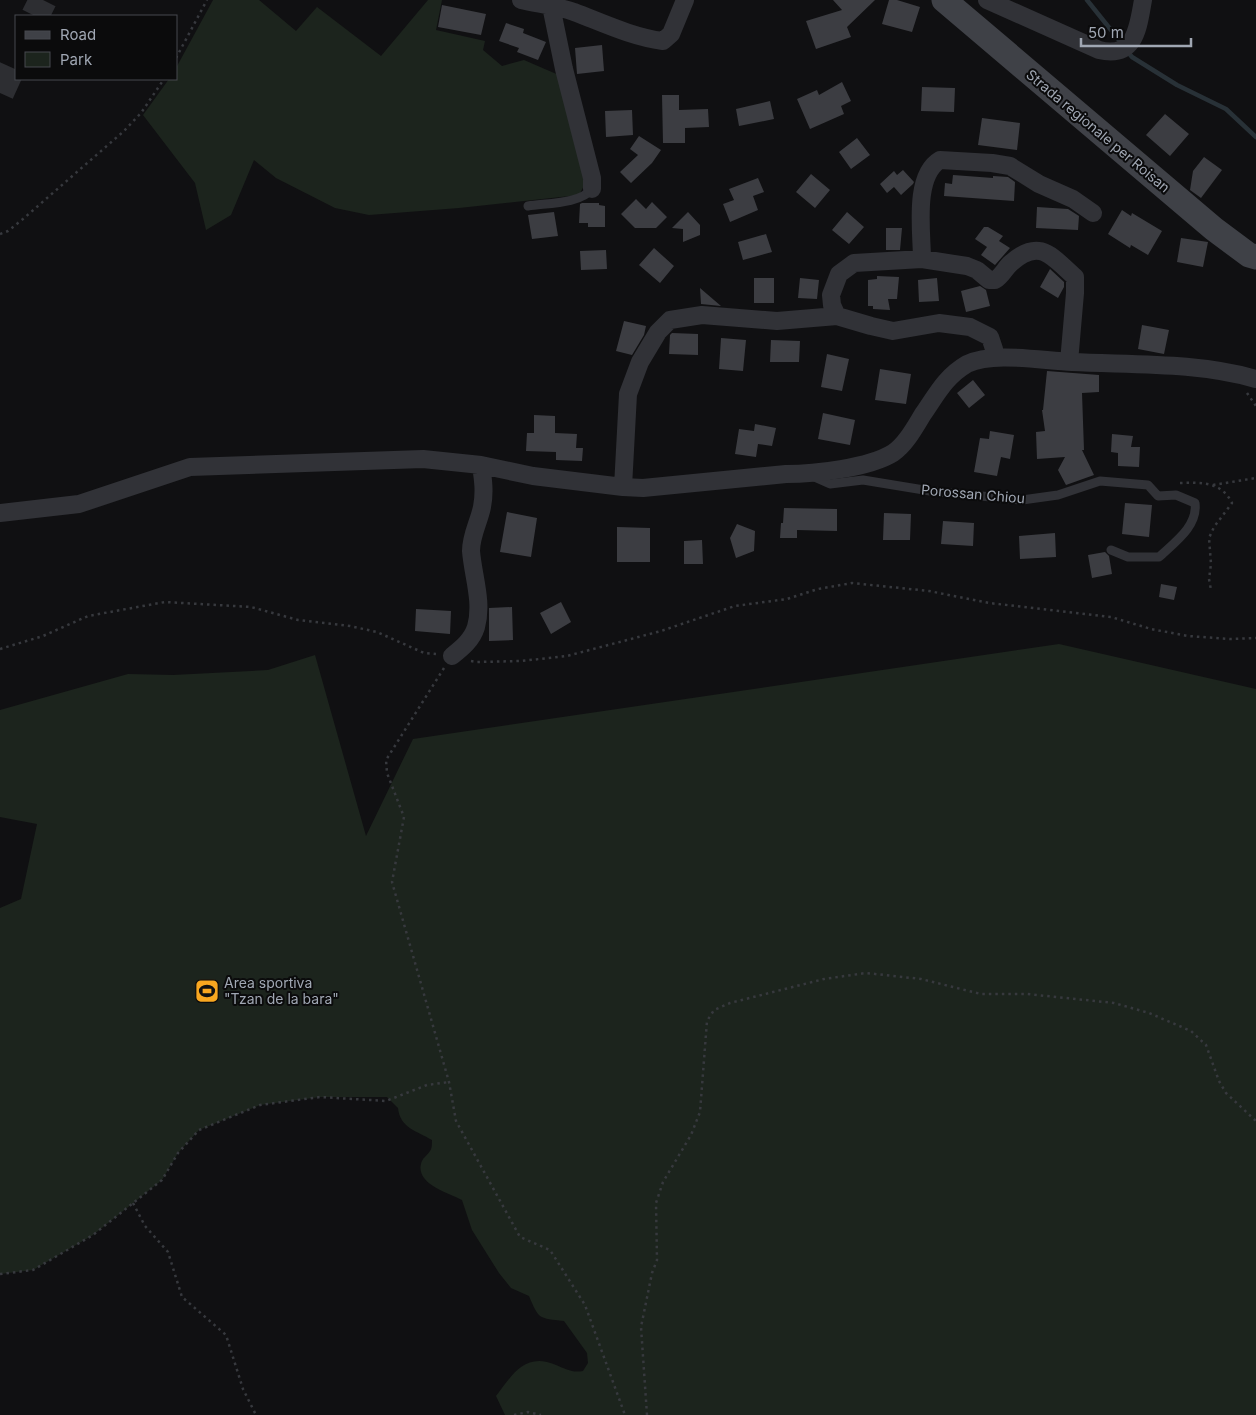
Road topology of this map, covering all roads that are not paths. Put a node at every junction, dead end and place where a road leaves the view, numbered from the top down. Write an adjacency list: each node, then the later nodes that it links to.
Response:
1 (521, 0): 6 (street)
2 (685, 0): 6 (street)
3 (944, 0): 10 (main road, Strada regionale per Roisan)
4 (986, 0): 5 (street)
5 (1143, 0)
6 (551, 6): 7 (street)
7 (592, 189): 8 (lane)
8 (528, 206)
9 (1093, 213): 11 (street)
10 (1256, 258)
11 (922, 259): 12 (street); 14 (street)
12 (837, 316): 13 (street); 18 (street)
13 (995, 357): 14 (street, Porossan Chiou); 17 (street, Porossan Chiou)
14 (1069, 362): 15 (street, Porossan Chiou)
15 (1256, 379)
16 (481, 465): 18 (street, Porossan Chiou); 19 (street, Porossan Chiou); 21 (street)
17 (807, 474): 18 (street, Porossan Chiou); 20 (lane, Porossan Chiou)
18 (616, 486)
19 (0, 513)
20 (1111, 550)
21 (452, 656)

